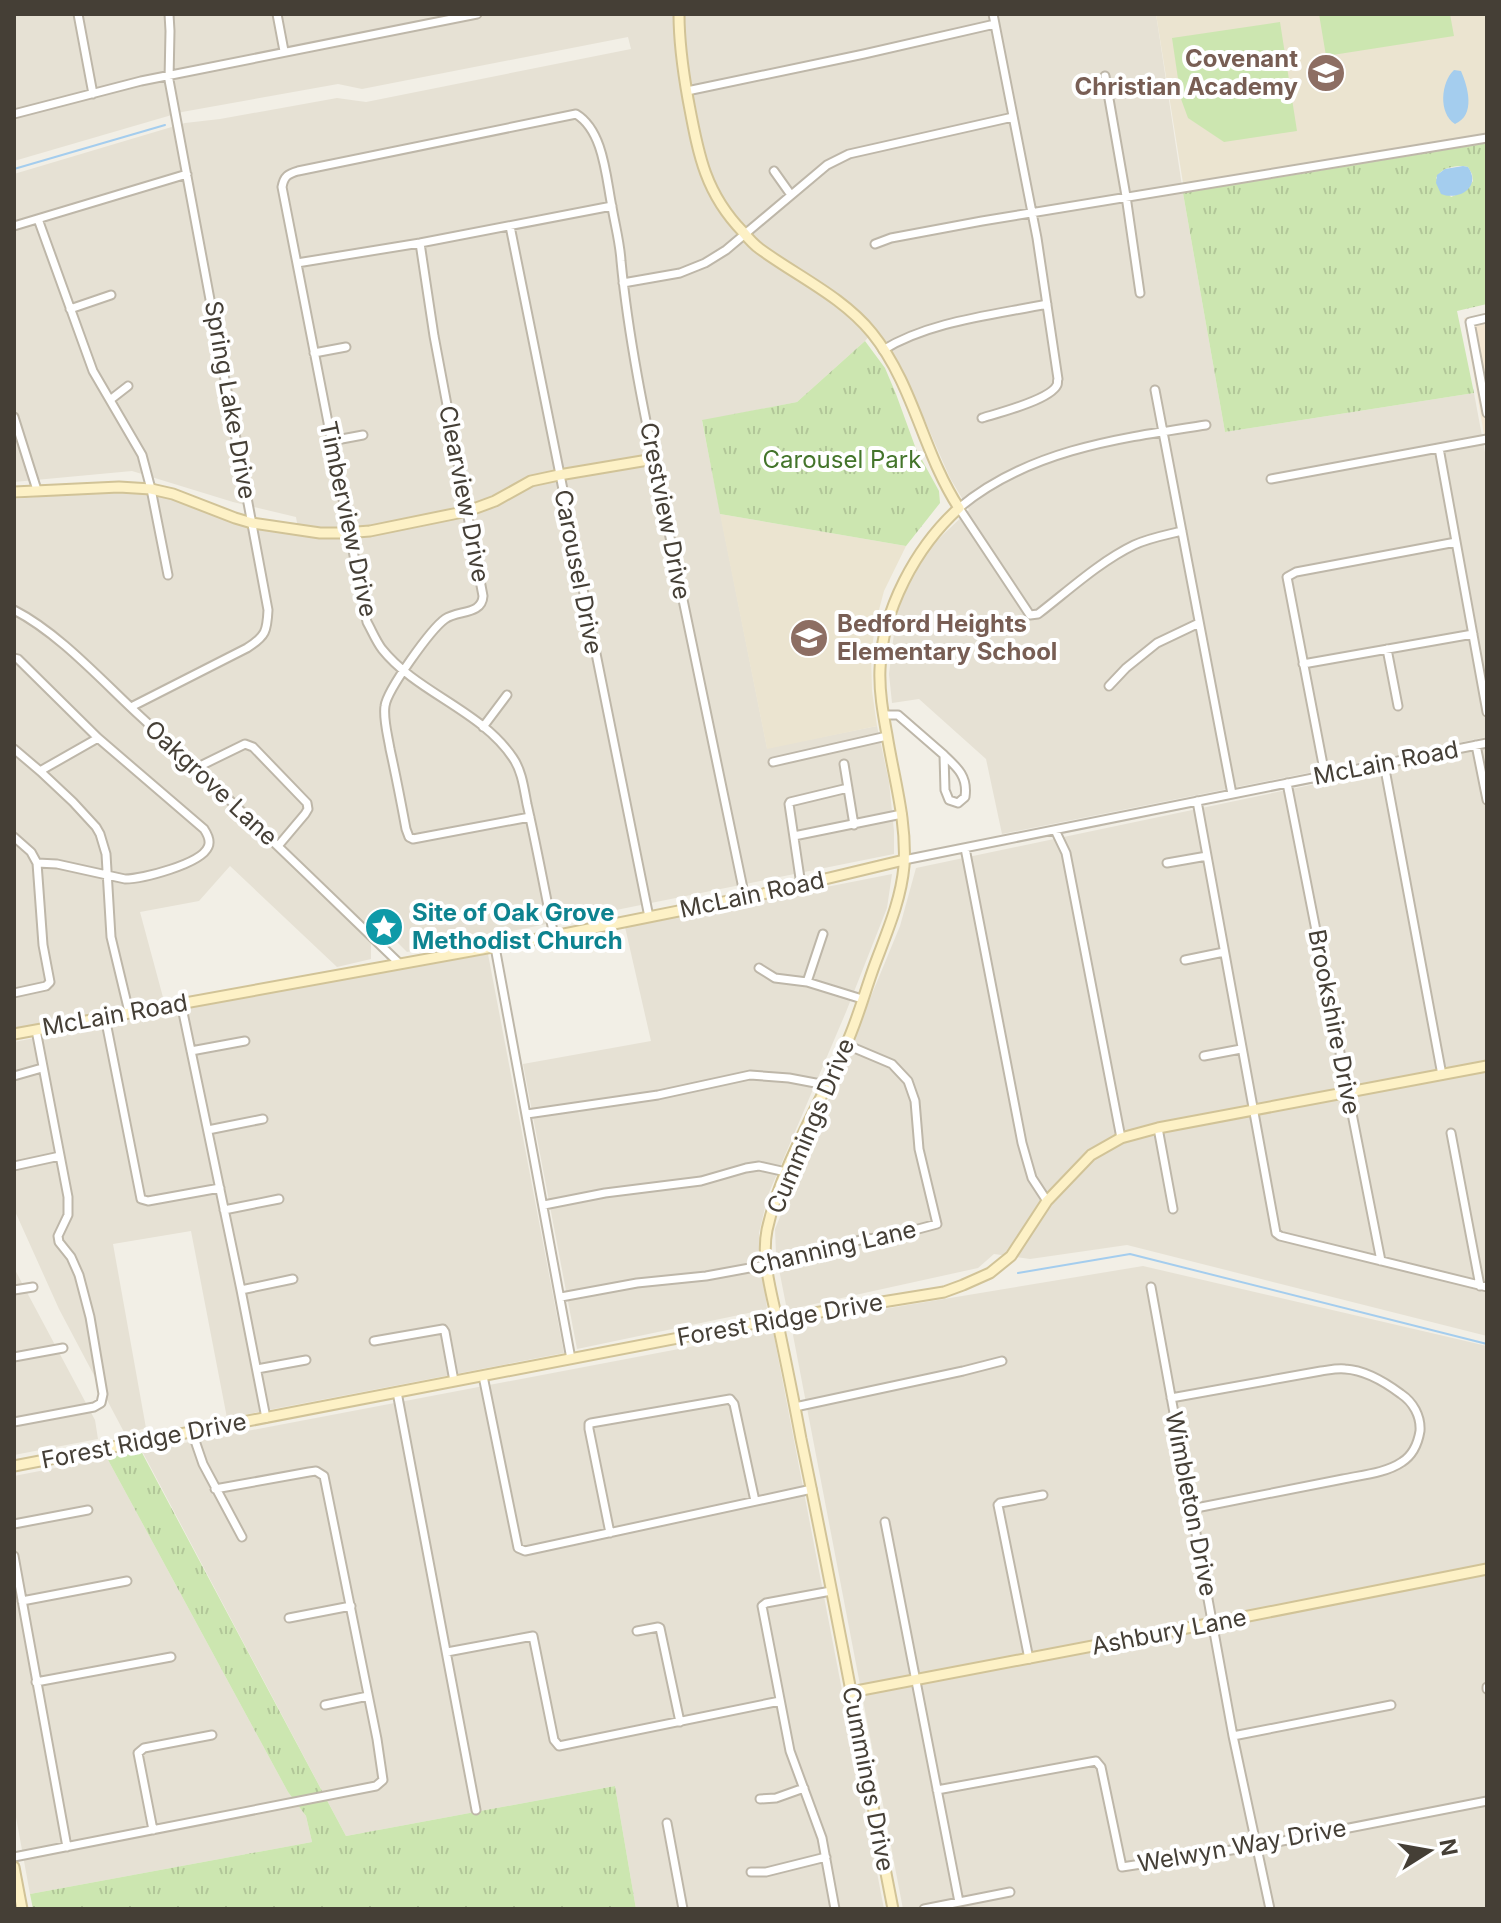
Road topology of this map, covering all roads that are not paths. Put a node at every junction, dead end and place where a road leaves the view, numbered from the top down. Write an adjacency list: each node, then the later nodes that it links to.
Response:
1 (78, 14): 12 (street)
2 (169, 14): 9 (street, Spring Lake Drive)
3 (277, 14): 8 (street)
4 (477, 14): 8 (street)
5 (679, 14): 11 (street)
6 (993, 14): 7 (street)
7 (995, 24): 11 (street); 14 (street)
8 (284, 51): 9 (street)
9 (168, 76): 12 (street); 18 (street, Spring Lake Drive)
10 (1105, 76): 20 (street)
11 (687, 91): 26 (street)
12 (93, 94): 13 (street)
13 (14, 114)
14 (1013, 117): 19 (street); 22 (street)
15 (587, 125): 21 (street, Crestview Drive); 29 (street, Timberview Drive)
16 (1487, 138): 20 (street)
17 (774, 171): 19 (street)
18 (187, 174): 23 (street); 59 (street, Spring Lake Drive)
19 (791, 195): 26 (street)
20 (1126, 196): 22 (street); 31 (street)
21 (612, 206): 25 (street); 30 (street, Crestview Drive)
22 (1032, 212): 28 (street); 33 (street)
23 (38, 219): 24 (street); 34 (street)
24 (14, 226)
25 (510, 226): 27 (street); 52 (street, Carousel Drive)
26 (745, 235): 30 (street); 37 (street)
27 (420, 243): 29 (street); 58 (street, Clearview Drive)
28 (875, 244)
29 (297, 263): 38 (street, Timberview Drive)
30 (623, 283): 51 (street, Crestview Drive)
31 (1140, 293)
32 (111, 295): 34 (street)
33 (1047, 304): 37 (street); 44 (street)
34 (70, 309): 41 (street)
35 (1487, 318): 42 (street)
36 (346, 347): 38 (street)
37 (883, 350): 57 (street)
38 (314, 353): 49 (street, Timberview Drive)
39 (128, 386): 41 (street)
40 (1155, 390): 46 (street)
41 (110, 400): 54 (street)
42 (1487, 413)
43 (14, 417): 55 (street)
44 (982, 418)
45 (1206, 425): 46 (street)
46 (1163, 432): 57 (street); 60 (street)
47 (363, 435): 49 (street)
48 (1487, 439): 50 (street)
49 (331, 441): 61 (street, Timberview Drive)
50 (1439, 448): 53 (street); 62 (street)
51 (654, 459): 52 (street); 109 (street, Crestview Drive)
52 (559, 475): 58 (street); 110 (street, Carousel Drive)
53 (1271, 479)
54 (151, 489): 55 (street); 59 (street); 63 (street)
55 (37, 490): 56 (street)
56 (14, 492)
57 (959, 508): 60 (street); 76 (street, Cummings Drive)
58 (468, 511): 61 (street); 70 (street, Clearview Drive)
59 (252, 523): 61 (street); 74 (street, Spring Lake Drive)
60 (1182, 531): 65 (street)
61 (349, 532): 70 (street, Timberview Drive)
62 (1456, 542): 66 (street); 69 (street)
63 (168, 575)
64 (14, 610): 74 (street, Oakgrove Lane)
65 (1199, 623): 71 (street); 92 (street)
66 (1473, 634): 67 (street); 75 (street)
67 (1387, 649): 69 (street); 73 (street)
68 (14, 658): 79 (street)
69 (1303, 664): 89 (street)
70 (404, 670): 77 (street, Timberview Drive); 96 (street, Clearview Drive)
71 (1109, 686)
72 (507, 695): 77 (street)
73 (1398, 706)
74 (131, 707): 87 (street, Oakgrove Lane)
75 (1487, 712)
76 (884, 715): 78 (street, Cummings Drive); 83 (street)
77 (483, 727): 96 (street, Timberview Drive)
78 (887, 736): 84 (street); 95 (street, Cummings Drive)
79 (98, 738): 88 (street); 107 (street)
80 (1487, 743): 81 (street, McLain Road)
81 (1476, 745): 86 (street, McLain Road); 93 (street)
82 (14, 749): 88 (street)
83 (944, 755): 83 (street)
84 (773, 762)
85 (844, 764): 91 (street)
86 (1384, 764): 89 (street, McLain Road); 133 (street)
87 (196, 768): 101 (street, Oakgrove Lane); 101 (street)
88 (40, 771): 107 (street)
89 (1325, 775): 90 (street, McLain Road)
90 (1287, 783): 92 (street, McLain Road); 136 (street, Brookshire Drive)
91 (848, 788): 97 (street); 99 (street)
92 (1232, 794): 94 (street, McLain Road)
93 (1487, 800)
94 (1197, 801): 98 (street, McLain Road); 103 (street)
95 (902, 814): 97 (street); 104 (street, Cummings Drive)
96 (530, 817): 112 (street, Timberview Drive)
97 (854, 825): 99 (street)
98 (1055, 830): 102 (street, McLain Road); 143 (street)
99 (794, 836): 108 (street)
100 (14, 837): 105 (street)
101 (278, 846): 116 (street, Oakgrove Lane)
102 (965, 848): 104 (street, McLain Road); 149 (street)
103 (1207, 856): 106 (street); 114 (street)
104 (904, 860): 108 (street, McLain Road); 120 (street, Cummings Drive)
105 (37, 863): 107 (street); 119 (street)
106 (1167, 863)
107 (107, 875): 122 (street)
108 (801, 885): 109 (street, McLain Road)
109 (745, 898): 110 (street, McLain Road)
110 (649, 917): 112 (street, McLain Road)
111 (823, 934): 118 (street)
112 (554, 936): 113 (street, McLain Road)
113 (495, 947): 116 (street, McLain Road); 138 (street)
114 (1224, 952): 115 (street); 128 (street)
115 (1185, 960)
116 (400, 964): 121 (street, McLain Road)
117 (759, 968): 118 (street)
118 (807, 982): 120 (street)
119 (14, 993)
120 (862, 999): 127 (street, Cummings Drive)
121 (181, 1003): 122 (street, McLain Road); 129 (street)
122 (129, 1012): 123 (street, McLain Road)
123 (105, 1017): 124 (street, McLain Road); 147 (street)
124 (36, 1030): 125 (street, McLain Road); 132 (street)
125 (14, 1034)
126 (245, 1041): 129 (street)
127 (847, 1045): 135 (street, Cummings Drive); 154 (street, Channing Lane)
128 (1241, 1049): 130 (street); 137 (street)
129 (191, 1051): 141 (street)
130 (1204, 1056)
131 (1487, 1066): 133 (street, Forest Ridge Drive)
132 (42, 1068): 134 (street); 144 (street)
133 (1442, 1075): 136 (street, Forest Ridge Drive)
134 (14, 1076)
135 (826, 1085): 138 (street); 146 (street, Cummings Drive)
136 (1348, 1093): 137 (street, Forest Ridge Drive); 153 (street, Brookshire Drive)
137 (1253, 1111): 140 (street, Forest Ridge Drive); 153 (street)
138 (527, 1114): 150 (street)
139 (263, 1119): 141 (street)
140 (1158, 1128): 143 (street, Forest Ridge Drive); 151 (street)
141 (208, 1130): 147 (street)
142 (1451, 1133): 156 (street)
143 (1121, 1138): 149 (street, Forest Ridge Drive)
144 (60, 1156): 145 (street); 176 (street)
145 (14, 1166)
146 (786, 1172): 150 (street); 154 (street, Cummings Drive)
147 (220, 1188): 152 (street)
148 (279, 1199): 152 (street)
149 (1047, 1201): 162 (street, Forest Ridge Drive)
150 (544, 1205): 161 (street)
151 (1173, 1209)
152 (224, 1210): 160 (street)
153 (1381, 1261): 156 (street)
154 (766, 1265): 161 (street, Channing Lane); 162 (street, Cummings Drive)
155 (293, 1279): 160 (street)
156 (1484, 1286)
157 (33, 1287): 159 (street)
158 (1151, 1287): 173 (street, Wimbleton Drive)
159 (14, 1290)
160 (241, 1290): 169 (street)
161 (561, 1297): 166 (street)
162 (777, 1319): 166 (street, Forest Ridge Drive); 174 (street, Cummings Drive)
163 (374, 1341): 171 (street)
164 (63, 1348): 165 (street)
165 (14, 1357)
166 (571, 1359): 170 (street, Forest Ridge Drive)
167 (306, 1360): 169 (street)
168 (1002, 1361): 174 (street)
169 (257, 1369): 175 (street)
170 (483, 1376): 171 (street, Forest Ridge Drive); 187 (street)
171 (454, 1381): 172 (street, Forest Ridge Drive)
172 (397, 1392): 175 (street, Forest Ridge Drive); 198 (street)
173 (1171, 1398): 183 (street, Wimbleton Drive); 183 (street)
174 (795, 1407): 180 (street, Cummings Drive)
175 (266, 1418): 177 (street, Forest Ridge Drive)
176 (14, 1422)
177 (192, 1432): 178 (street, Forest Ridge Drive); 179 (street)
178 (14, 1466)
179 (215, 1489): 188 (street); 194 (street)
180 (812, 1489): 182 (street); 192 (street, Cummings Drive)
181 (1043, 1495): 200 (street)
182 (755, 1501): 187 (street); 187 (street)
183 (1191, 1509): 196 (street, Wimbleton Drive)
184 (88, 1510): 186 (street)
185 (885, 1522): 201 (street)
186 (14, 1524)
187 (610, 1533)
188 (242, 1537)
189 (14, 1556): 193 (street)
190 (1487, 1569): 196 (street, Ashbury Lane)
191 (127, 1581): 193 (street)
192 (831, 1591): 203 (street, Cummings Drive); 205 (street)
193 (22, 1601): 202 (street)
194 (351, 1606): 195 (street); 204 (street)
195 (289, 1618)
196 (1213, 1623): 200 (street, Ashbury Lane); 210 (street, Wimbleton Drive)
197 (637, 1631): 208 (street)
198 (447, 1652): 208 (street); 215 (street)
199 (171, 1657): 202 (street)
200 (1029, 1659): 201 (street, Ashbury Lane)
201 (916, 1680): 203 (street, Ashbury Lane); 212 (street)
202 (36, 1682): 219 (street)
203 (851, 1692): 229 (street, Cummings Drive)
204 (368, 1696): 206 (street); 217 (street)
205 (780, 1701): 208 (street); 211 (street)
206 (325, 1705)
207 (1391, 1705): 210 (street)
208 (680, 1722)
209 (212, 1735): 217 (street)
210 (1233, 1736): 218 (street, Wimbleton Drive)
211 (804, 1788): 213 (street); 221 (street)
212 (937, 1790): 218 (street, Welwyn Way Drive); 225 (street)
213 (760, 1799)
214 (1487, 1801): 218 (street, Welwyn Way Drive)
215 (476, 1810)
216 (667, 1823): 227 (street)
217 (153, 1830): 219 (street)
218 (1257, 1846): 231 (street, Wimbleton Drive)
219 (67, 1847): 220 (street)
220 (14, 1857)
221 (826, 1857): 223 (street); 228 (street)
222 (14, 1867): 226 (street)
223 (751, 1872)
224 (1010, 1892): 225 (street)
225 (959, 1902): 230 (street)
226 (22, 1909)
227 (683, 1909)
228 (835, 1909)
229 (893, 1909)
230 (924, 1909)
231 (1270, 1909)

